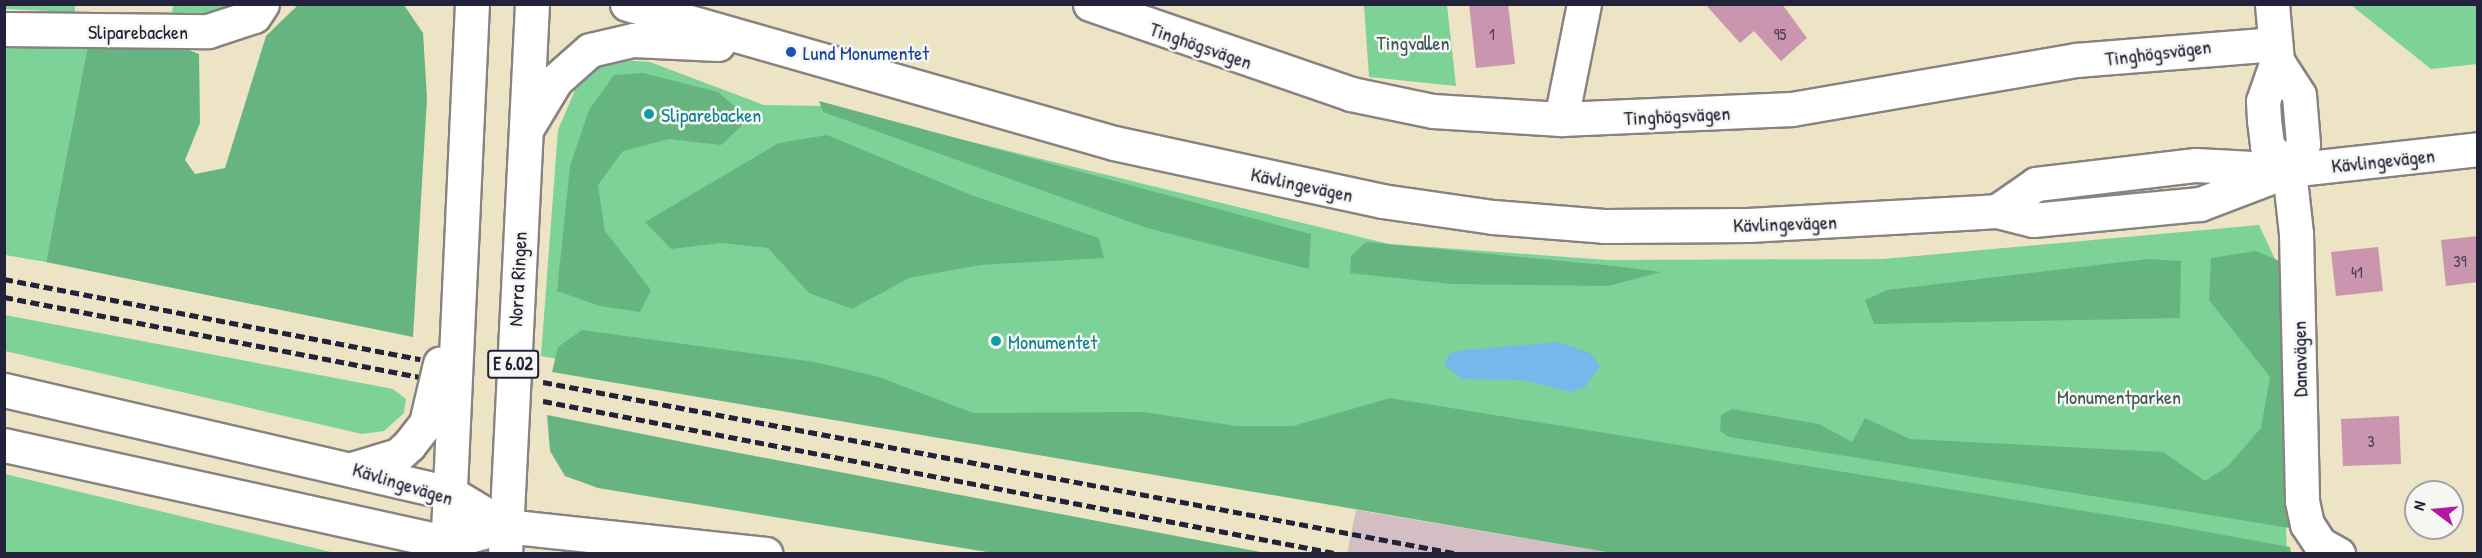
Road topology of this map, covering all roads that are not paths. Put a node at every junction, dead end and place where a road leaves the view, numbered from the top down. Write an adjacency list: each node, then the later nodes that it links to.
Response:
1 (262, 4): 8 (main road, Sliparebacken)
2 (472, 4): 15 (main road, E 6.02)
3 (532, 4): 12 (main road, Norra Ringen / E 6.02)
4 (627, 4): 9 (main road, Kävlingevägen)
5 (1090, 4): 11 (main road, Tinghögsvägen)
6 (1584, 4): 11 (main road)
7 (2272, 4): 10 (main road)
8 (4, 29)
9 (772, 46): 12 (main road); 14 (main road, Kävlingevägen)
10 (2276, 52): 11 (main road, Tinghögsvägen); 14 (main road)
11 (1561, 118)
12 (525, 132): 20 (main road, Norra Ringen / E 6.02)
13 (2478, 149): 14 (main road, Kävlingevägen)
14 (2289, 170): 22 (main road, Danavägen)
15 (464, 245): 18 (main road); 19 (main road, E 6.02)
16 (4, 390): 18 (main road, Kävlingevägen)
17 (4, 445): 21 (main road)
18 (355, 468): 19 (main road, Kävlingevägen)
19 (450, 493): 20 (main road, Kävlingevägen); 21 (main road, E 6.02)
20 (505, 540): 21 (main road); 23 (main road)
21 (447, 548)
22 (2329, 549)
23 (765, 554)

